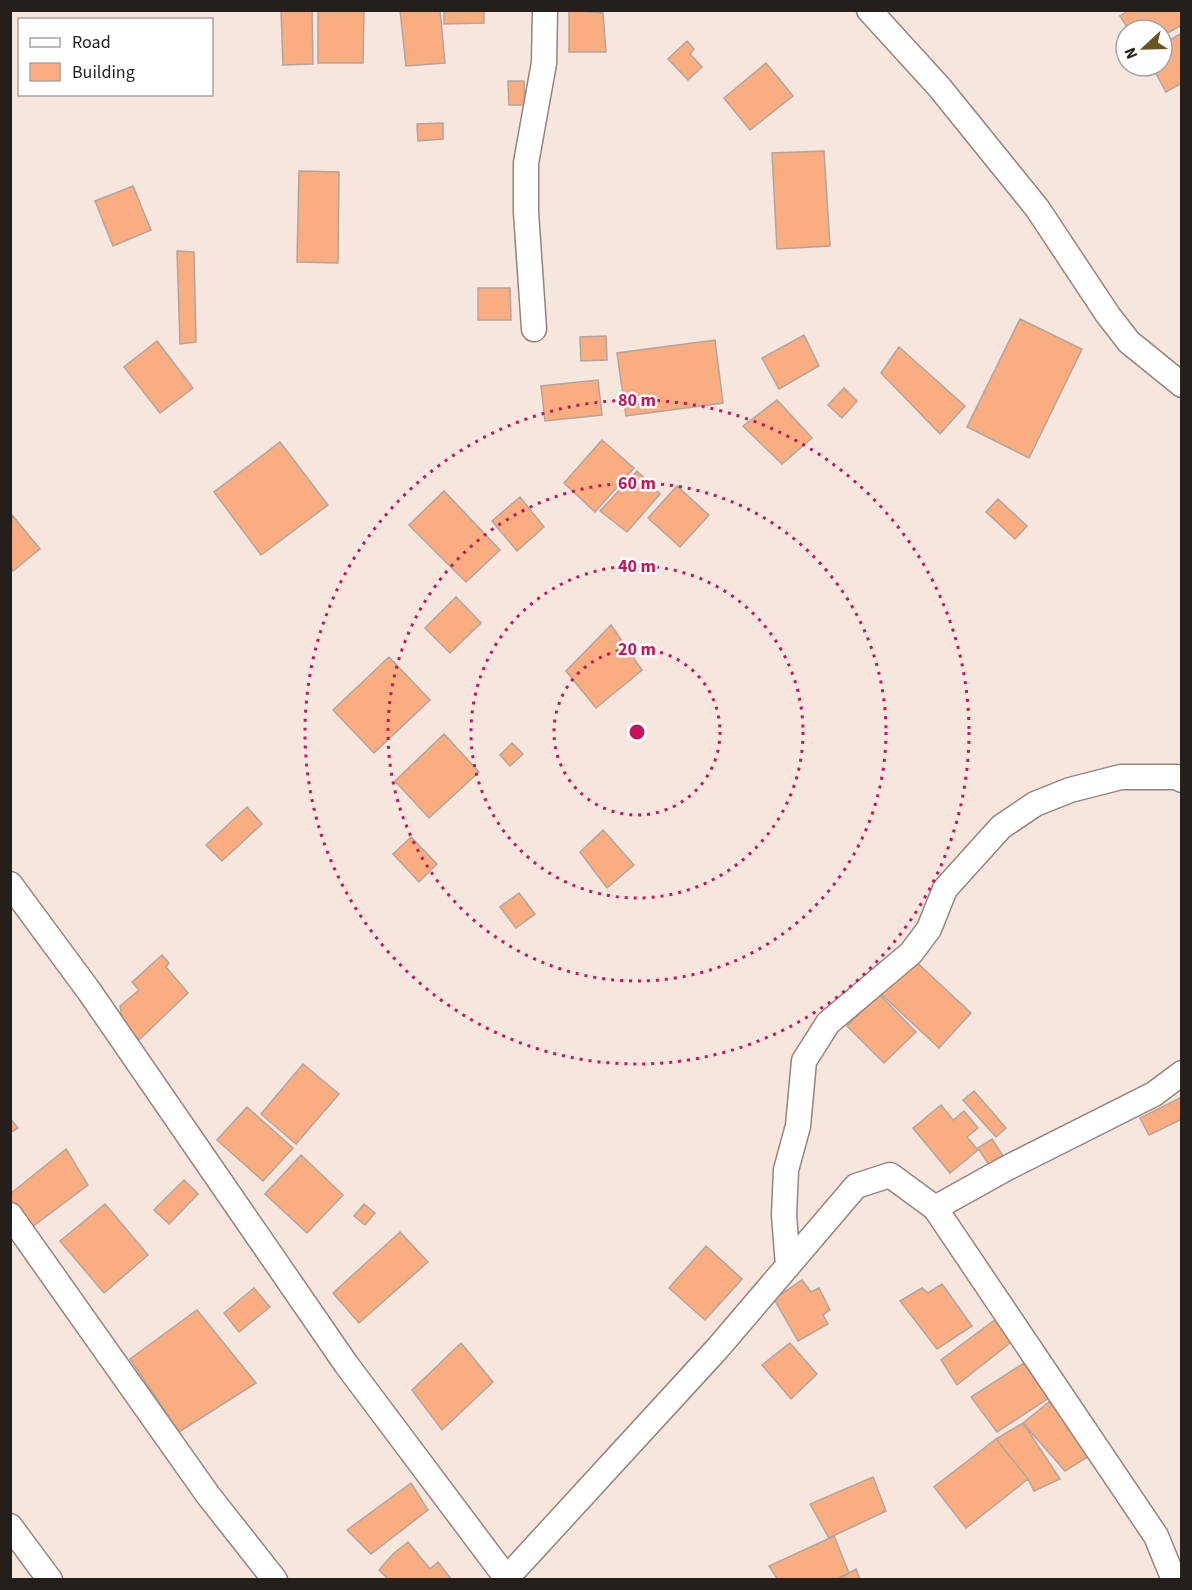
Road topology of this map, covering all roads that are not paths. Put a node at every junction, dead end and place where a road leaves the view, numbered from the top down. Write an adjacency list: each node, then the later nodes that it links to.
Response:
1 (545, 10): 3 (street)
2 (869, 10): 4 (street)
3 (534, 329)
4 (1182, 385)
5 (1182, 780): 10 (street)
6 (10, 884): 12 (street)
7 (1182, 1073): 8 (street)
8 (934, 1208): 10 (street); 15 (street)
9 (10, 1215): 14 (street)
10 (788, 1266): 12 (street)
11 (10, 1526): 13 (street)
12 (507, 1579)
13 (50, 1580)
14 (275, 1580)
15 (1174, 1580)

